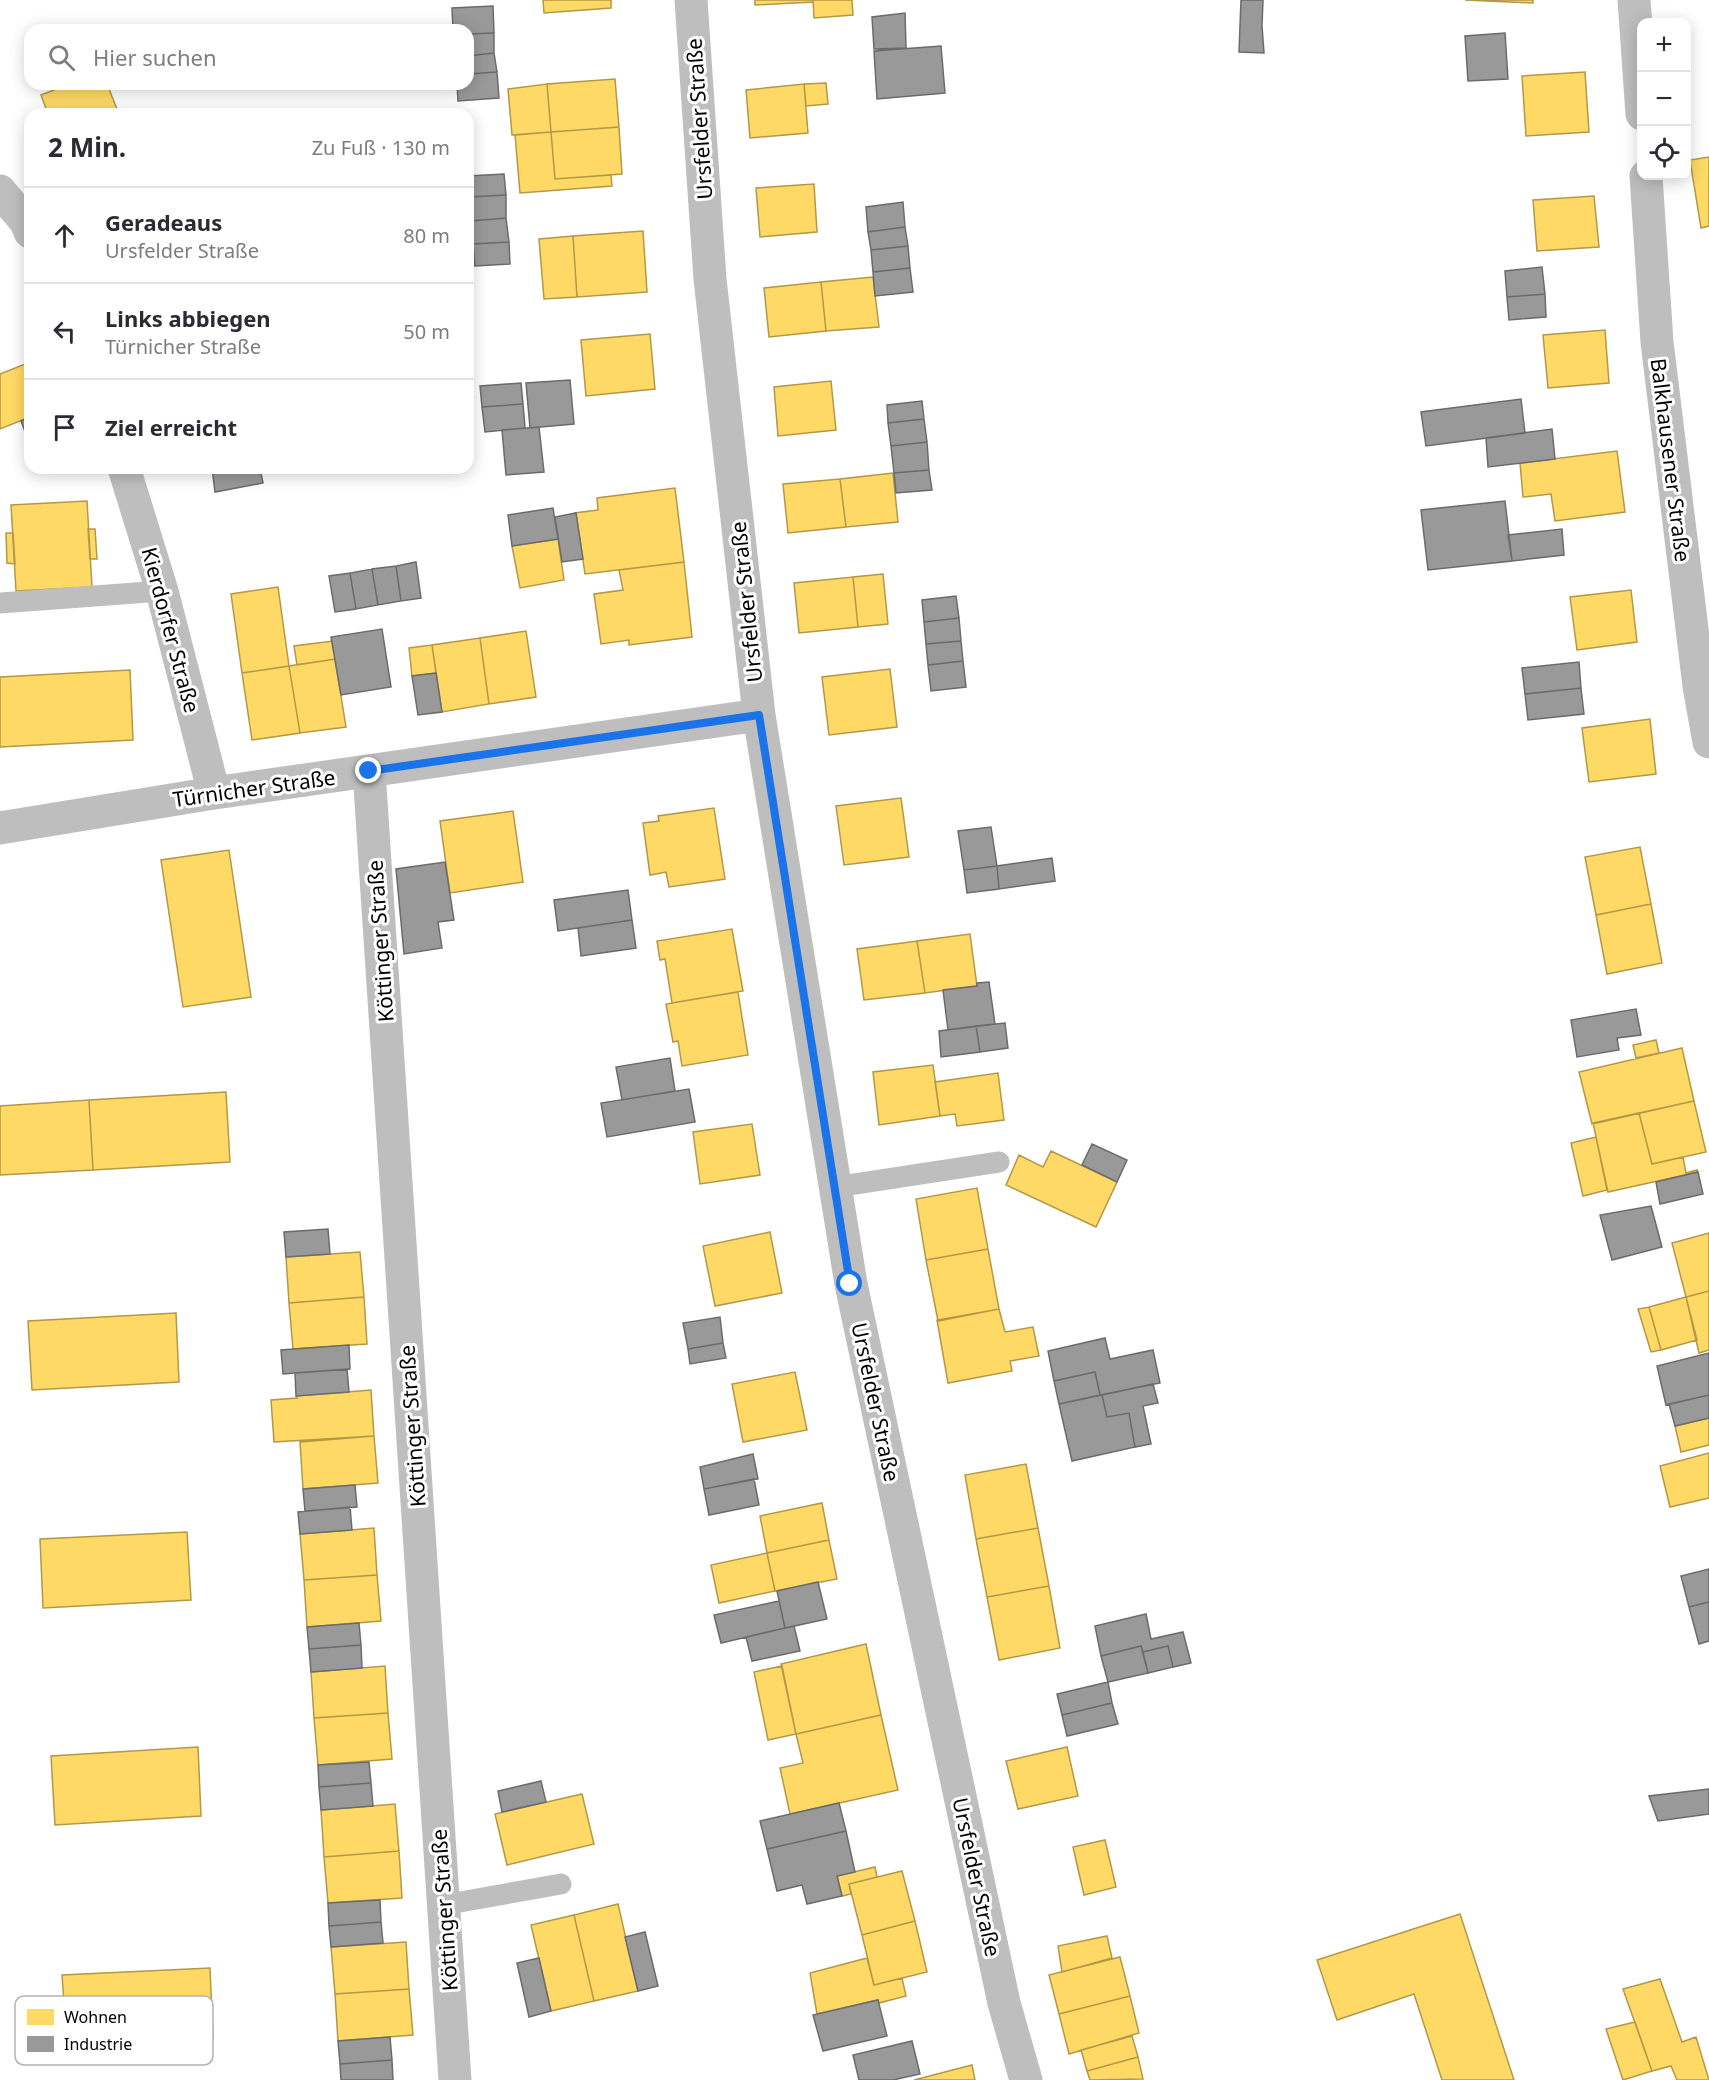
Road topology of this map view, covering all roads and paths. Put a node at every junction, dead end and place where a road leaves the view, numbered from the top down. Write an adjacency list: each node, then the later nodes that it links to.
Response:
1 (691, 0): 10 (street, Ursfelder Straße)
2 (1634, 0): 3 (street)
3 (1638, 72)
4 (1646, 180): 11 (street, Balkhausener Straße)
5 (0, 191): 6 (street)
6 (24, 220)
7 (126, 474): 8 (street, Kierdorfer Straße)
8 (162, 591): 9 (lane); 13 (street, Kierdorfer Straße)
9 (0, 603)
10 (759, 715): 12 (street, Türnicher Straße); 16 (street, Ursfelder Straße)
11 (1709, 742)
12 (369, 771): 13 (street, Türnicher Straße); 18 (street, Köttinger Straße)
13 (214, 793): 14 (street, Türnicher Straße)
14 (0, 828)
15 (999, 1162): 16 (lane)
16 (835, 1187): 20 (street, Ursfelder Straße)
17 (561, 1884): 18 (lane)
18 (443, 1905): 19 (street, Köttinger Straße)
19 (455, 2080)
20 (1026, 2080)

